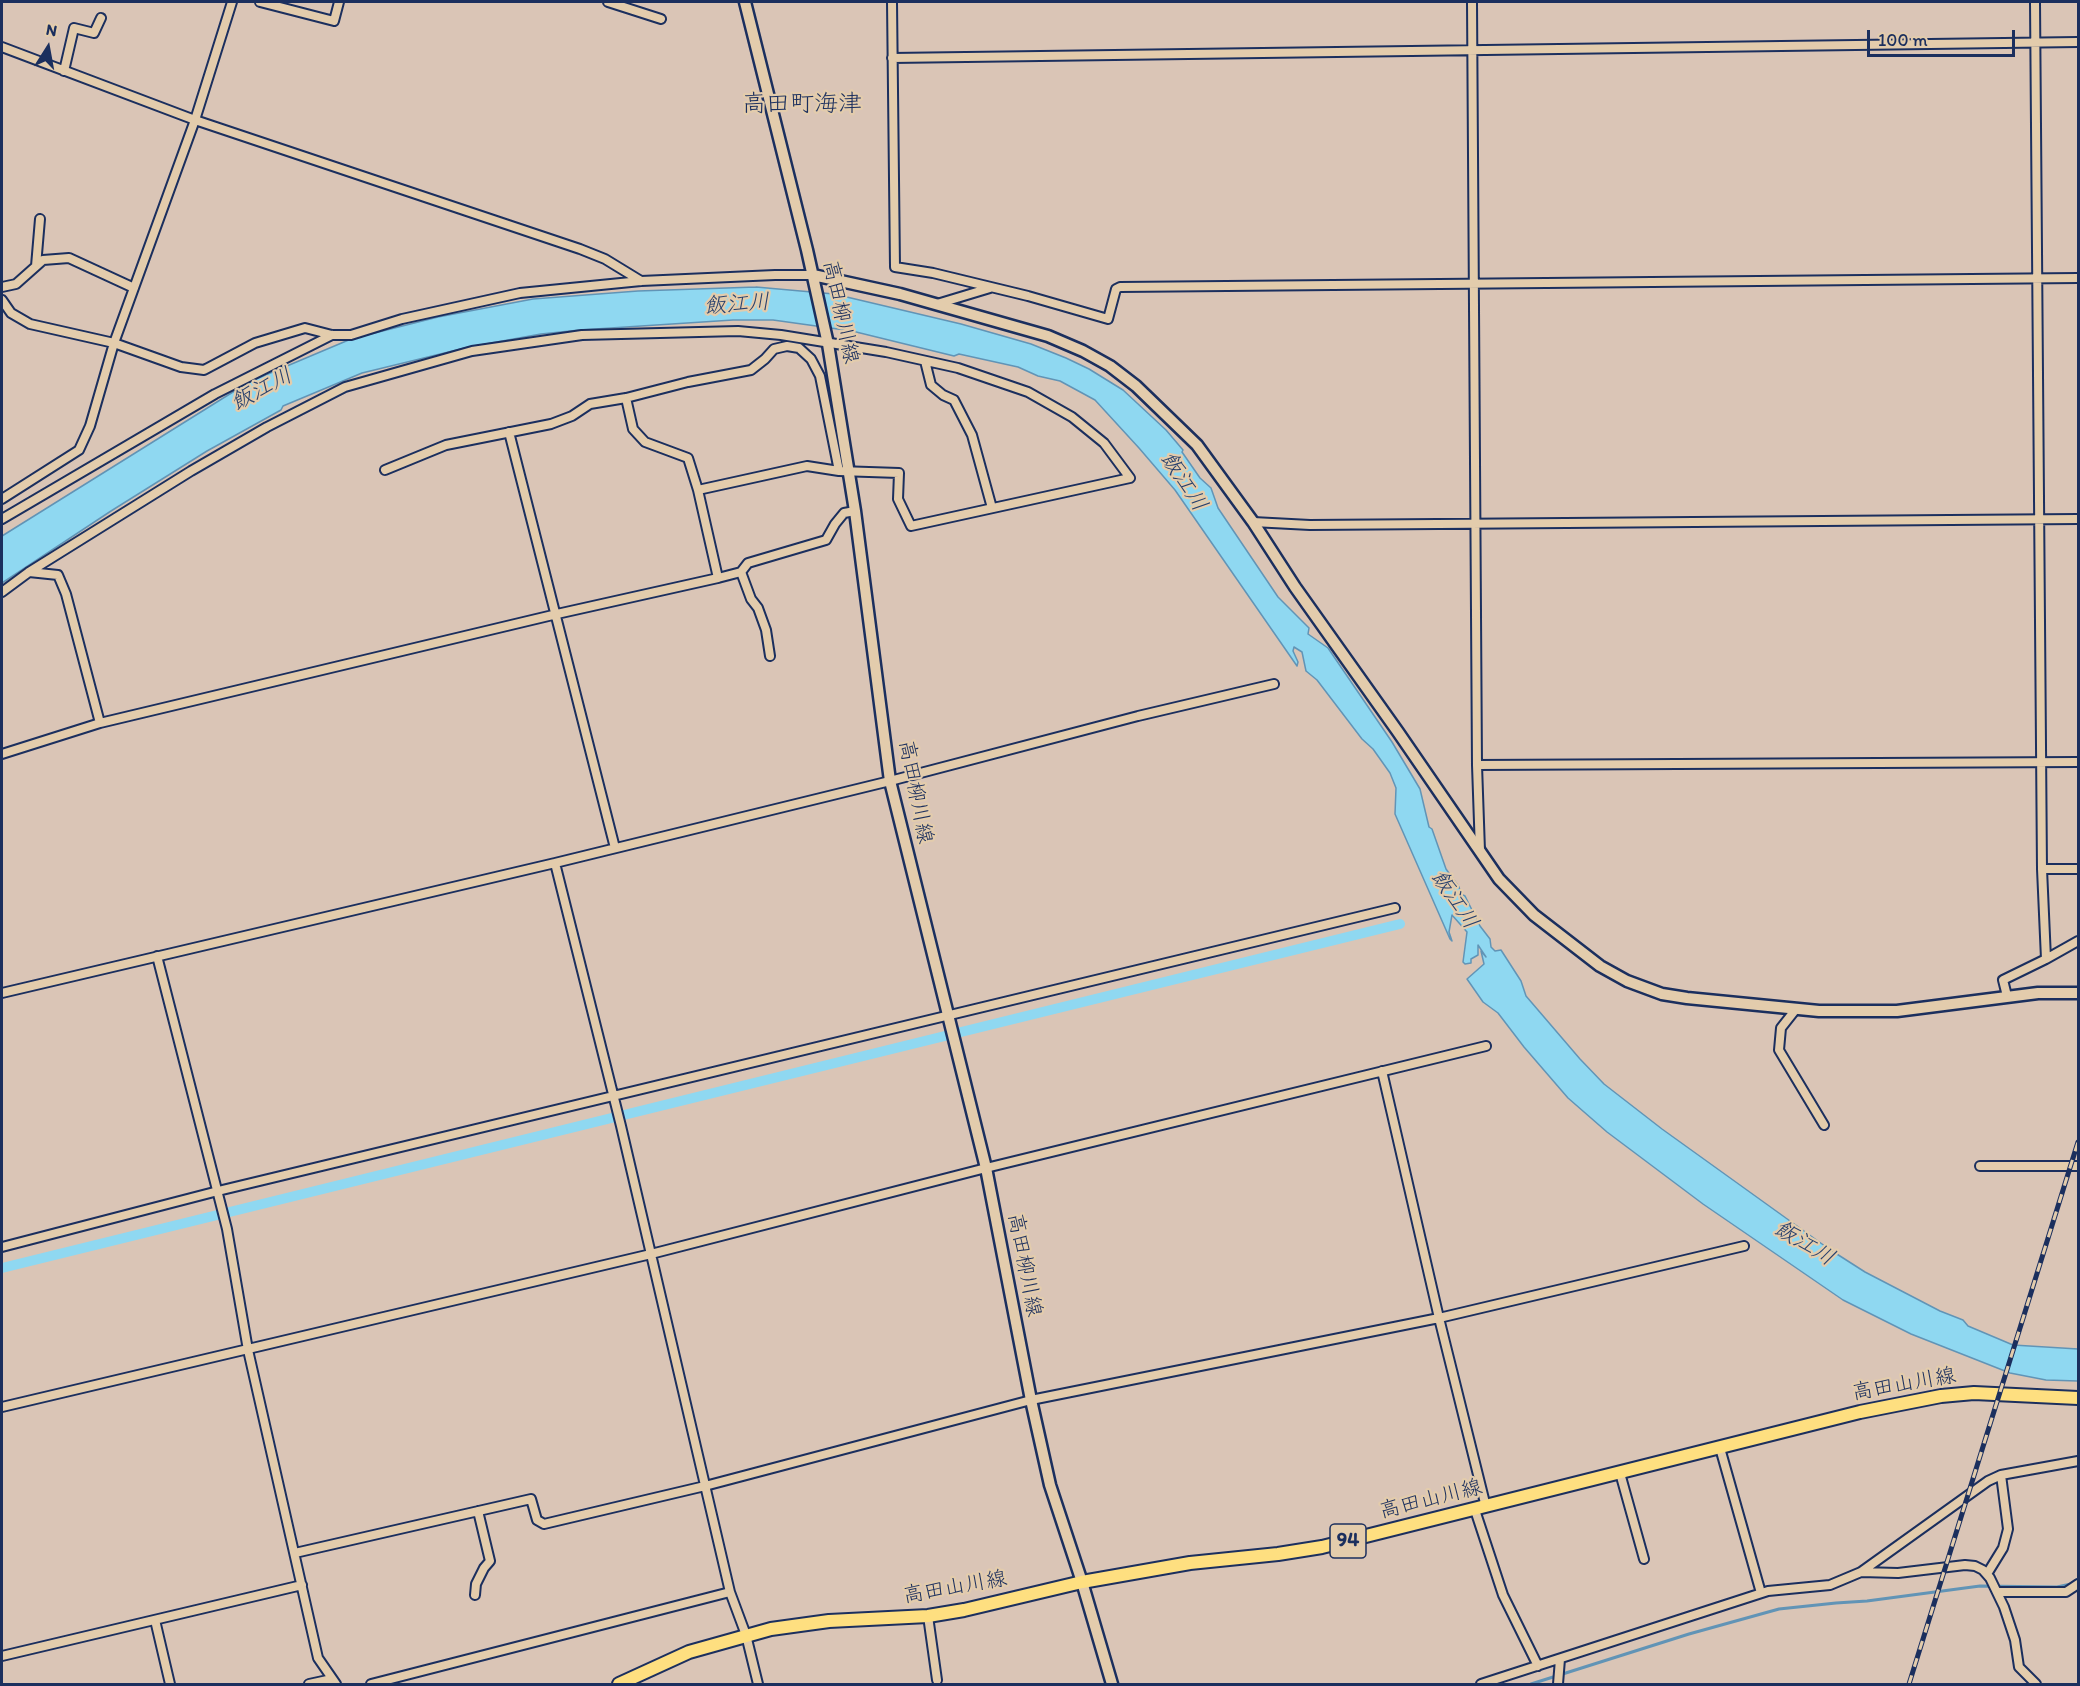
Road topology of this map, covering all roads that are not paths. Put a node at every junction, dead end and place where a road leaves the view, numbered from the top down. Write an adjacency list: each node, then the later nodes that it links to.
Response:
1 (232, 2): 17 (street)
2 (260, 2): 3 (street)
3 (339, 2)
4 (608, 2): 10 (street)
5 (745, 2): 20 (street, 高田柳川線)
6 (892, 2): 15 (street)
7 (1472, 2): 14 (street)
8 (2036, 2): 11 (street)
9 (101, 18): 16 (street)
10 (661, 19)
11 (2036, 42): 12 (street); 14 (street); 21 (street)
12 (2079, 42)
13 (2, 47): 16 (street)
14 (1472, 51): 15 (street); 24 (street)
15 (892, 58): 26 (street)
16 (64, 71): 17 (street)
17 (195, 120): 23 (street); 27 (street)
18 (40, 219): 19 (street)
19 (36, 266): 25 (street); 27 (street)
20 (813, 278): 23 (street); 29 (street); 32 (street, 高田柳川線)
21 (2038, 278): 22 (street); 24 (street); 43 (street)
22 (2079, 278)
23 (641, 281): 30 (street)
24 (1474, 285): 26 (street); 46 (street)
25 (2, 287)
26 (991, 287): 29 (street)
27 (134, 288): 31 (street)
28 (2, 300): 31 (street)
29 (937, 304): 45 (street)
30 (332, 335): 31 (street); 42 (street)
31 (114, 343): 39 (street)
32 (828, 344): 33 (street); 37 (street, 高田柳川線); 47 (street)
33 (925, 361): 40 (street); 40 (street)
34 (626, 398): 35 (street); 37 (street); 38 (street)
35 (509, 432): 36 (street); 51 (street)
36 (385, 470)
37 (844, 471): 38 (street); 40 (street); 41 (street, 高田柳川線)
38 (698, 490): 49 (street)
39 (2, 498)
40 (992, 508)
41 (855, 511): 48 (street); 59 (street, 高田柳川線)
42 (2, 519)
43 (2040, 519): 44 (street); 46 (street); 56 (street)
44 (2079, 519)
45 (1253, 522): 46 (street); 61 (street)
46 (1476, 524): 58 (street)
47 (29, 572): 50 (street); 54 (street)
48 (741, 572): 49 (street); 52 (street)
49 (718, 578): 51 (street)
50 (2, 592)
51 (557, 614): 54 (street); 60 (street)
52 (770, 656)
53 (1274, 684): 59 (street)
54 (100, 723): 55 (street)
55 (2, 754)
56 (2041, 762): 57 (street); 58 (street); 63 (street)
57 (2079, 762)
58 (1478, 765): 61 (street)
59 (890, 781): 60 (street); 73 (street, 高田柳川線)
60 (615, 848): 62 (street)
61 (1480, 851): 72 (street)
62 (555, 863): 67 (street); 76 (street)
63 (2042, 869): 64 (street); 68 (street)
64 (2079, 869)
65 (1395, 908): 73 (street)
66 (2079, 941): 68 (street)
67 (157, 956): 69 (street); 81 (street)
68 (2046, 959): 71 (street)
69 (2, 993)
70 (2079, 993): 71 (street)
71 (2007, 996): 72 (street)
72 (1796, 1009): 77 (street)
73 (948, 1018): 76 (street); 80 (street, 高田柳川線)
74 (1486, 1046): 75 (street)
75 (1382, 1071): 80 (street); 85 (street)
76 (614, 1100): 81 (street); 84 (street)
77 (1824, 1125)
78 (1980, 1166): 79 (street)
79 (2079, 1166)
80 (986, 1168): 84 (street); 88 (street, 高田柳川線)
81 (218, 1196): 83 (street); 86 (street)
82 (1744, 1246): 85 (street)
83 (2, 1247)
84 (651, 1254): 86 (street); 94 (street)
85 (1439, 1317): 88 (street); 95 (street)
86 (248, 1350): 89 (street); 97 (street)
87 (2079, 1398): 90 (main road, 高田山川線 / 94)
88 (1031, 1400): 94 (street); 101 (street, 高田柳川線)
89 (2, 1407)
90 (1720, 1448): 92 (main road, 高田山川線 / 94); 105 (street)
91 (2079, 1461): 93 (street)
92 (1620, 1473): 95 (main road, 高田山川線 / 94); 98 (street)
93 (2001, 1474): 99 (street); 100 (street)
94 (705, 1486): 96 (street); 104 (street)
95 (1481, 1508): 101 (main road, 高田山川線 / 94); 113 (street)
96 (478, 1511): 97 (street); 107 (street)
97 (295, 1554): 103 (street)
98 (1644, 1559)
99 (1861, 1572): 100 (street); 105 (street)
100 (1987, 1574): 106 (street)
101 (1082, 1582): 108 (main road, 高田山川線 / 94); 121 (street, 高田柳川線)
102 (2079, 1584): 106 (street)
103 (302, 1585): 109 (street); 115 (street)
104 (730, 1592): 110 (street); 118 (street)
105 (1761, 1593): 112 (street)
106 (1997, 1593): 124 (street)
107 (475, 1594)
108 (928, 1616): 110 (main road, 高田山川線 / 94); 114 (street)
109 (155, 1620): 111 (street); 116 (street)
110 (746, 1635): 119 (main road, 高田山川線 / 94); 120 (street)
111 (2, 1656)
112 (1560, 1659): 113 (street); 123 (street)
113 (1538, 1666): 122 (street)
114 (937, 1680)
115 (334, 1682): 117 (street)
116 (170, 1684)
117 (309, 1684)
118 (371, 1684)
119 (619, 1684)
120 (758, 1684)
121 (1112, 1684)
122 (1481, 1684)
123 (1558, 1684)
124 (2036, 1684)

